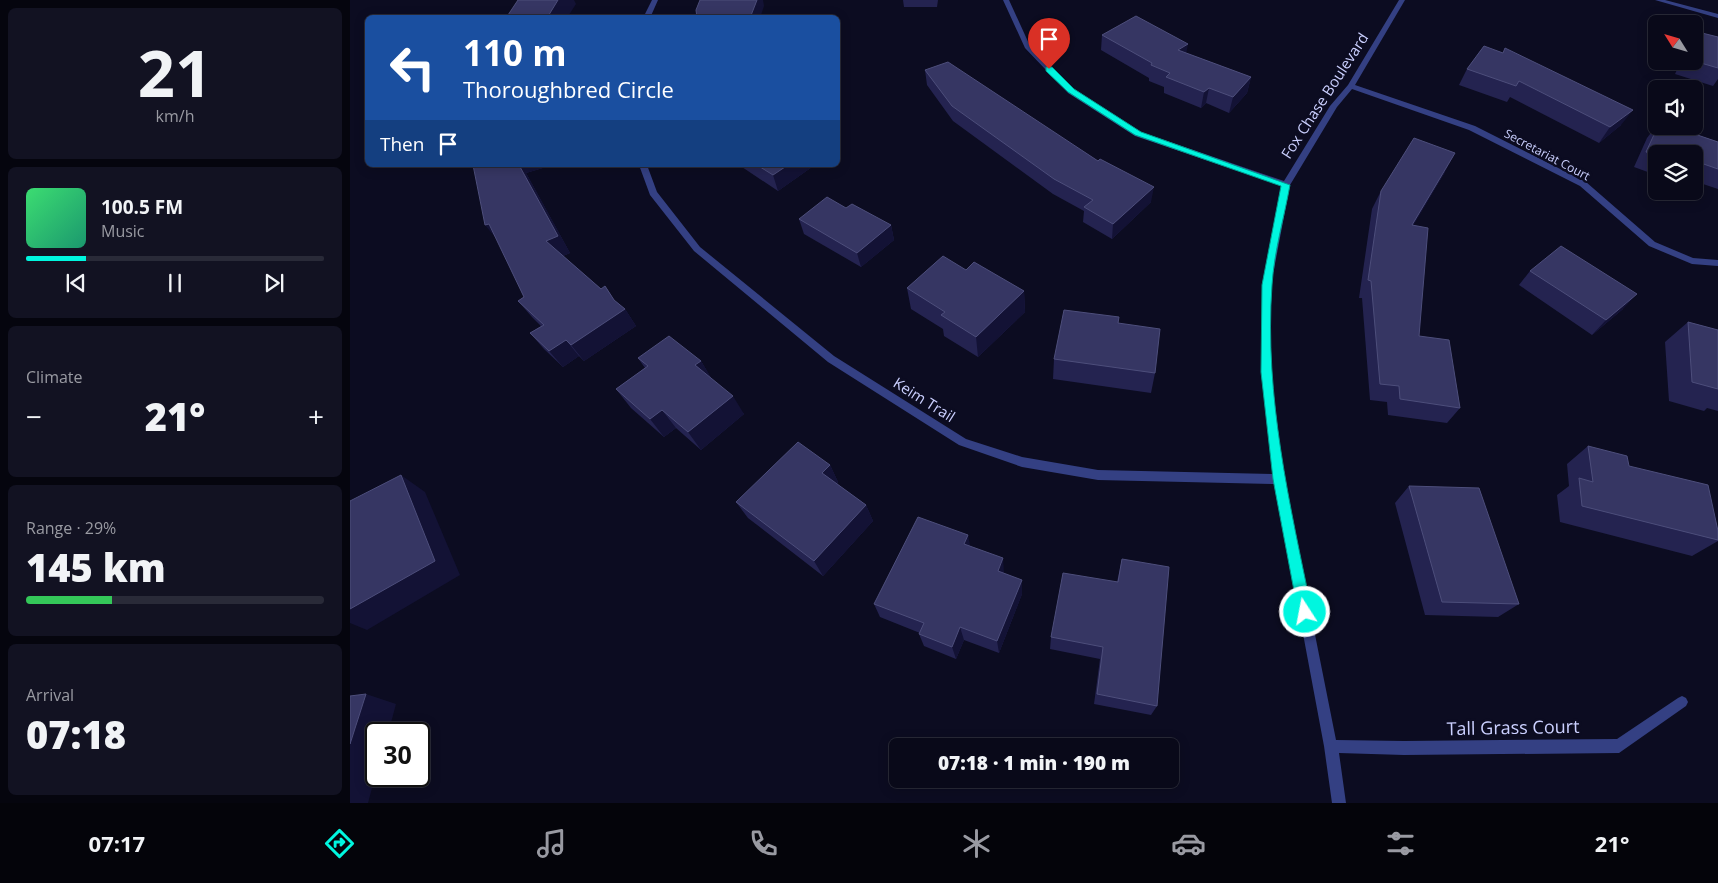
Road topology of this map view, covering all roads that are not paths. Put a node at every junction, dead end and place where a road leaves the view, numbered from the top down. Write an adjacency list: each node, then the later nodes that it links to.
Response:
1 (655, 0): 5 (street)
2 (1006, 0): 9 (street)
3 (1402, 0): 7 (street, Fox Chase Boulevard)
4 (1658, 0): 6 (street)
5 (648, 15)
6 (1718, 16)
7 (1351, 86): 9 (street, Fox Chase Boulevard); 10 (street, Secretariat Court)
8 (644, 167): 11 (street, Keim Trail)
9 (1286, 185): 11 (street, Fox Chase Boulevard)
10 (1718, 263)
11 (1279, 479): 13 (street, Fox Chase Boulevard)
12 (1682, 702): 13 (street, Tall Grass Court)
13 (1331, 746): 14 (street, Fox Chase Boulevard)
14 (1339, 803)

